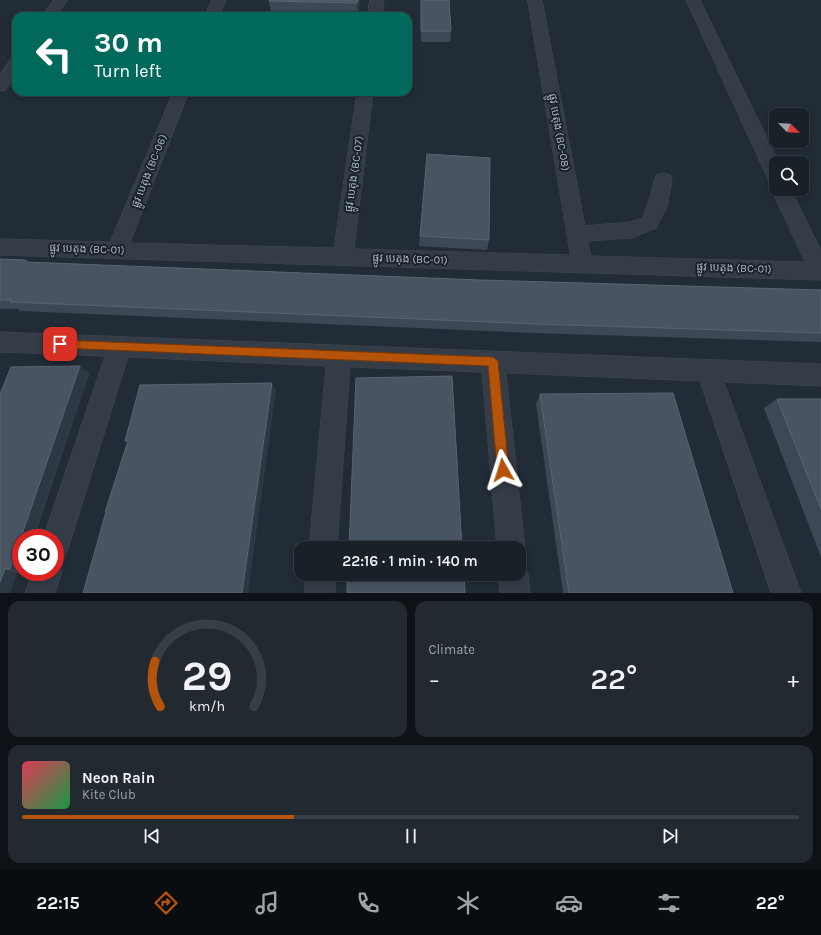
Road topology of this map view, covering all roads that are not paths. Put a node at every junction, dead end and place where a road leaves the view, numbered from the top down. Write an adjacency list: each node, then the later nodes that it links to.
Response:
1 (61, 0): 6 (street)
2 (219, 0): 7 (street)
3 (377, 0): 8 (street)
4 (535, 0): 16 (street, ផ្លូវ បេតុង (BC-08))
5 (693, 0): 13 (street)
6 (52, 12)
7 (214, 12)
8 (376, 12)
9 (12, 69): 10 (street)
10 (0, 86)
11 (179, 96): 18 (street, ផ្លូវ បេតុង (BC-06))
12 (363, 96): 19 (street, ផ្លូវ បេតុង (BC-07))
13 (769, 162)
14 (662, 180): 16 (street)
15 (784, 196): 21 (street)
16 (577, 234): 20 (street, ផ្លូវ បេតុង (BC-08))
17 (0, 247): 18 (street, ផ្លូវ បេតុង (BC-01))
18 (116, 250): 19 (street, ផ្លូវ បេតុង (BC-01))
19 (343, 257): 20 (street, ផ្លូវ បេតុង (BC-01))
20 (582, 264): 21 (street, ផ្លូវ បេតុង (BC-01))
21 (820, 271)
22 (0, 342): 23 (street)
23 (120, 346): 24 (street); 28 (street)
24 (339, 355): 25 (street); 29 (street)
25 (493, 361): 26 (street); 30 (street)
26 (708, 370): 27 (street); 37 (street)
27 (821, 375)
28 (61, 529)
29 (324, 541)
30 (509, 541)
31 (44, 581): 34 (street)
32 (321, 581): 35 (street)
33 (514, 581): 36 (street)
34 (40, 593)
35 (320, 593)
36 (515, 593)
37 (786, 593)

